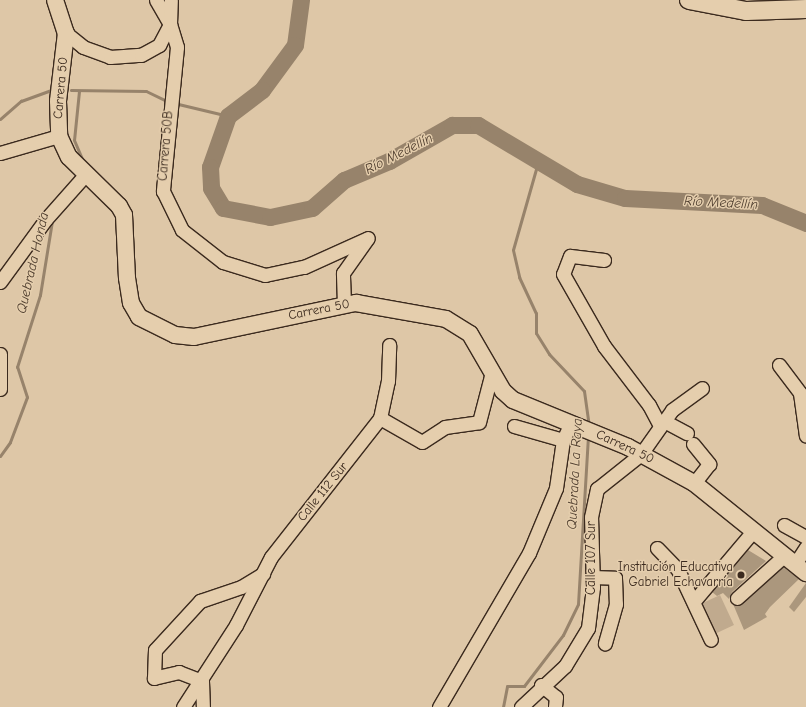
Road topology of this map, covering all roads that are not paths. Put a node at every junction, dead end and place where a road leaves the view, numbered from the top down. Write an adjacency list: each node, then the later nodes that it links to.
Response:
1 (55, 0): 7 (main road, Carrera 50)
2 (156, 0): 6 (street, Carrera 50B)
3 (171, 0): 6 (street)
4 (689, 0): 5 (highway)
5 (806, 9)
6 (170, 24): 7 (street); 13 (street, Carrera 50B)
7 (66, 33): 8 (main road, Carrera 50)
8 (59, 136): 9 (street); 10 (main road, Carrera 50)
9 (0, 152)
10 (86, 174): 12 (street); 13 (main road, Carrera 50)
11 (604, 260): 22 (street)
12 (0, 282)
13 (344, 304): 17 (main road, Carrera 50)
14 (389, 345): 20 (street)
15 (0, 354): 19 (street)
16 (779, 365): 24 (street)
17 (492, 372): 20 (street); 21 (main road, Carrera 50)
18 (702, 388): 22 (street, Calle 107 Sur)
19 (0, 389)
20 (380, 418): 34 (street, Calle 112 Sur)
21 (571, 424): 25 (street); 26 (main road, Carrera 50)
22 (662, 424): 26 (street, Calle 107 Sur); 27 (street)
23 (514, 426): 25 (street)
24 (806, 436)
25 (563, 440): 44 (street)
26 (641, 454): 27 (main road, Carrera 50); 35 (street, Calle 107 Sur)
27 (694, 483): 29 (main road, Carrera 50)
28 (784, 525): 30 (street)
29 (754, 530): 33 (main road, Carrera 50); 37 (street)
30 (806, 537)
31 (806, 547): 33 (street)
32 (657, 548): 37 (street)
33 (795, 564): 36 (street)
34 (263, 574): 40 (street, Calle 112 Sur); 40 (street)
35 (592, 577): 39 (street); 41 (street, Calle 107 Sur)
36 (737, 598)
37 (694, 601): 38 (street)
38 (711, 640)
39 (605, 643)
40 (202, 680): 42 (street, Calle 112 Sur); 43 (street)
41 (541, 685): 45 (street, Calle 107 Sur); 46 (street)
42 (183, 707)
43 (204, 707)
44 (439, 707)
45 (521, 707)
46 (555, 707)

